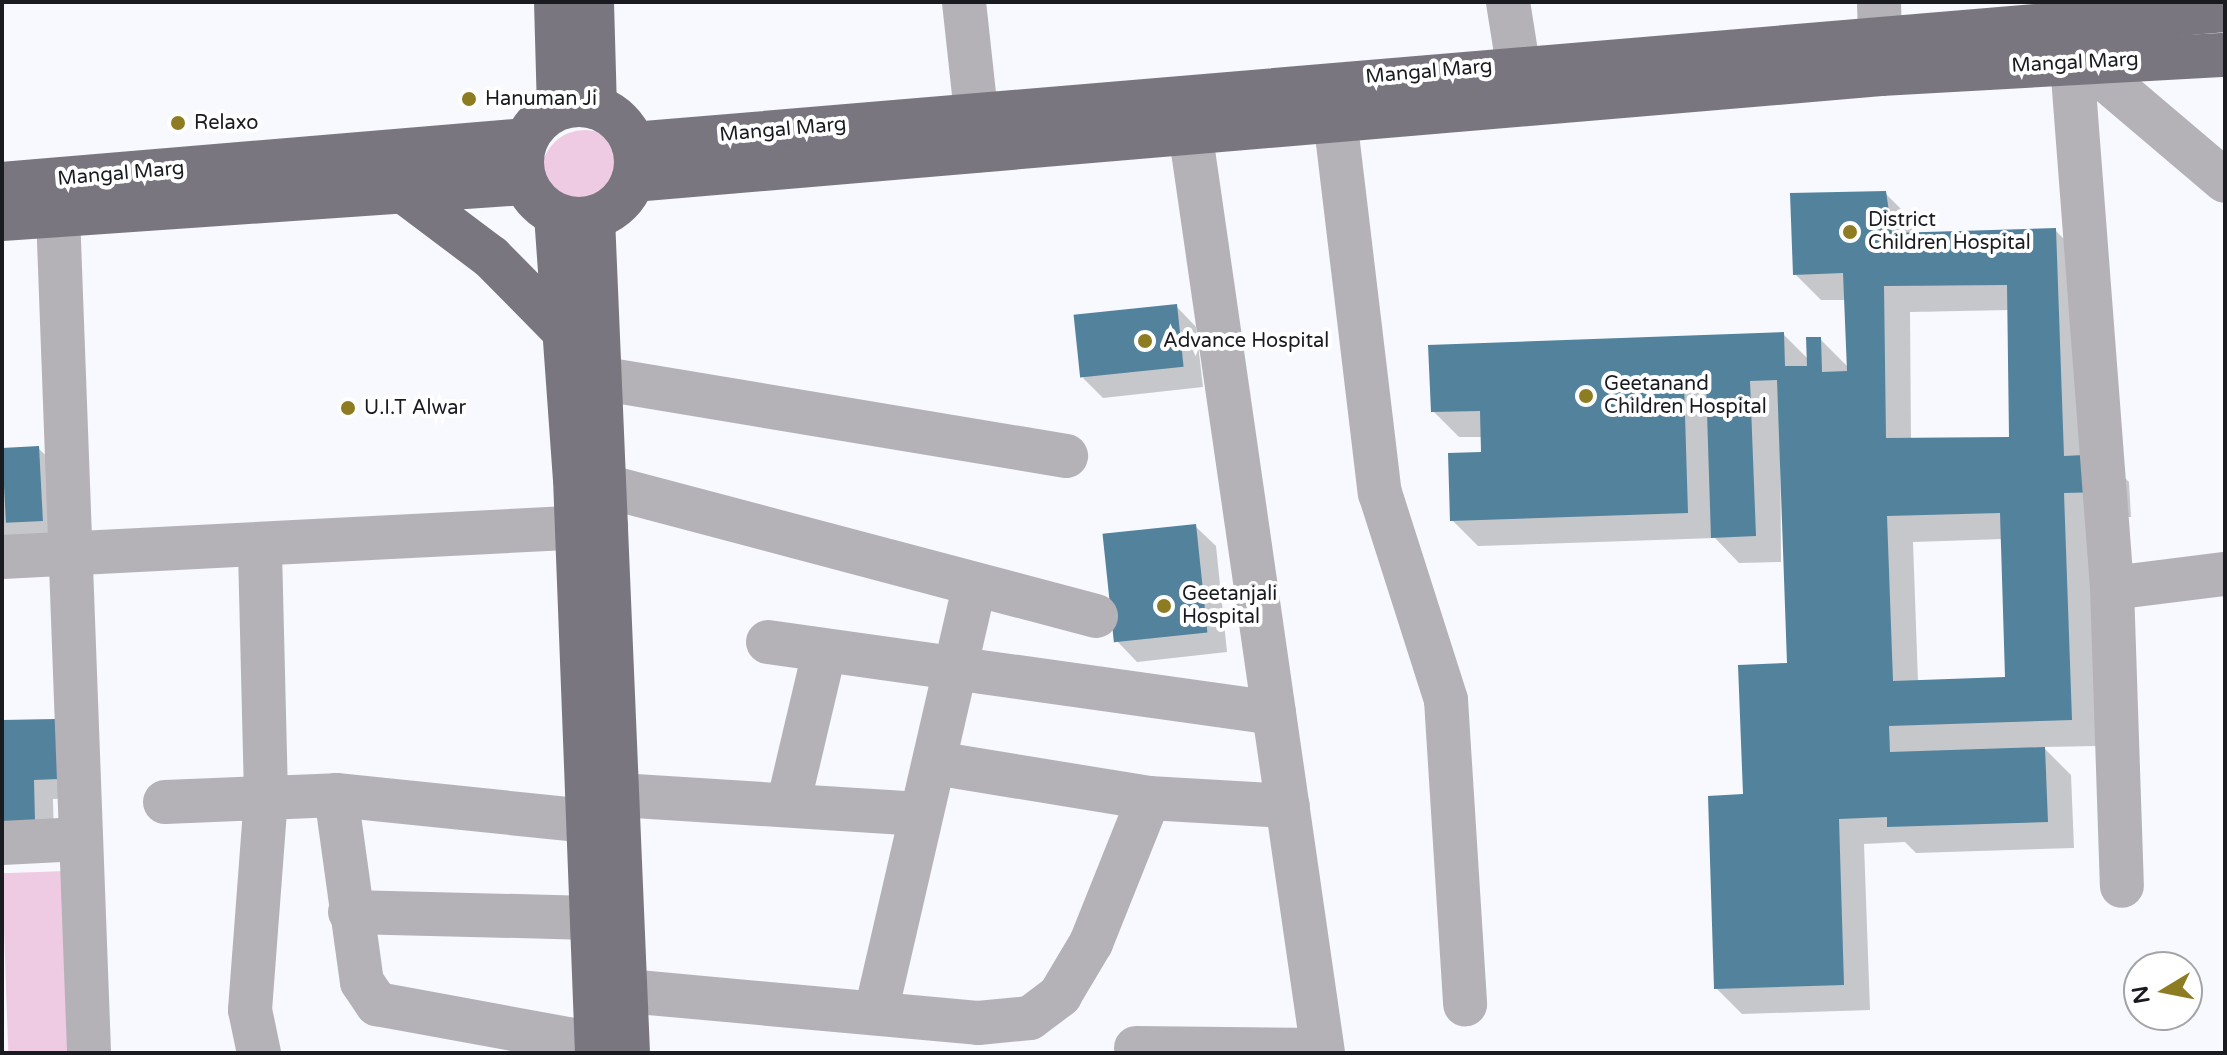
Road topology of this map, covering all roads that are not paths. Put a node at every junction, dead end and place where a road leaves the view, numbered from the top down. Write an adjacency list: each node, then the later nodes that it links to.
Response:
1 (556, 2): 10 (main road)
2 (592, 2): 10 (main road)
3 (964, 2): 13 (street)
4 (1508, 2): 9 (street)
5 (2225, 10): 6 (main road, Mangal Marg)
6 (1880, 39): 8 (main road, Mangal Marg); 9 (main road, Mangal Marg)
7 (2225, 55): 8 (main road, Mangal Marg)
8 (2079, 63): 16 (street); 30 (street)
9 (1521, 84): 11 (main road, Mangal Marg); 13 (main road, Mangal Marg)
10 (577, 107): 14 (main road); 15 (main road)
11 (1335, 118): 12 (main road, Mangal Marg); 52 (street)
12 (1190, 130): 13 (main road, Mangal Marg); 36 (street)
13 (978, 131): 15 (main road, Mangal Marg)
14 (526, 140): 17 (main road); 18 (main road, Mangal Marg)
15 (633, 162): 21 (main road)
16 (2225, 181)
17 (525, 183): 19 (main road, Mangal Marg); 21 (main road)
18 (2, 184)
19 (403, 191): 20 (main road, Mangal Marg); 23 (main road)
20 (58, 214): 22 (main road, Mangal Marg); 27 (street)
21 (575, 216): 23 (main road)
22 (2, 219)
23 (577, 361): 24 (street); 25 (main road)
24 (1066, 456)
25 (590, 504): 26 (street); 31 (street); 44 (main road)
26 (260, 545): 27 (street); 39 (street)
27 (72, 552): 28 (street); 46 (street)
28 (2, 557)
29 (2225, 574): 30 (street)
30 (2112, 588): 48 (street)
31 (974, 589): 32 (street); 35 (street)
32 (1096, 616)
33 (768, 642): 34 (street)
34 (824, 653): 35 (street); 42 (street)
35 (953, 671): 36 (street); 37 (street)
36 (1274, 713): 43 (street)
37 (935, 763): 40 (street); 45 (street)
38 (336, 795): 39 (street); 44 (street); 49 (street)
39 (266, 796): 41 (street); 59 (street)
40 (1149, 798): 43 (street); 54 (street)
41 (165, 802)
42 (788, 805): 44 (street); 45 (street)
43 (1288, 806): 57 (street)
44 (603, 808): 50 (main road); 51 (main road)
45 (920, 814): 53 (street)
46 (81, 839): 47 (street); 58 (street)
47 (2, 843)
48 (2122, 886)
49 (350, 912): 50 (street); 56 (street)
50 (591, 918): 56 (main road)
51 (627, 991): 53 (street); 56 (main road)
52 (1465, 1004)
53 (876, 1012): 54 (street)
54 (1002, 1037)
55 (1136, 1048): 57 (street)
56 (607, 1050)
57 (1322, 1051)
58 (89, 1053)
59 (259, 1053)

